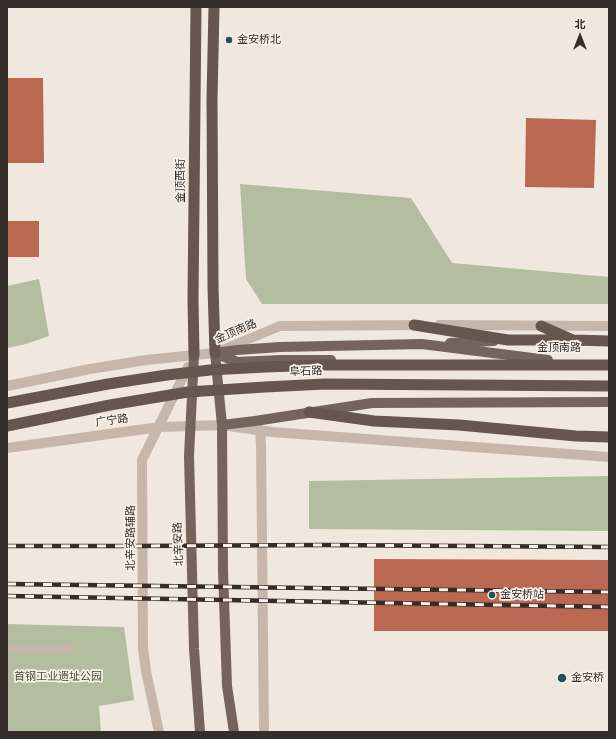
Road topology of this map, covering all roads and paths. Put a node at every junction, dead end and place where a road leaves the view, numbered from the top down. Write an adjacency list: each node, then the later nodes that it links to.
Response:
1 (196, 7): 11 (highway, 金顶西街)
2 (214, 7): 10 (highway)
3 (414, 325): 4 (street, 金顶南路); 6 (highway); 10 (street, 金顶南路)
4 (541, 326): 5 (street, 金顶南路); 7 (highway)
5 (609, 326)
6 (508, 340): 7 (highway); 9 (main road)
7 (573, 340): 8 (highway)
8 (609, 341)
9 (422, 344): 10 (main road); 12 (main road)
10 (215, 353): 11 (street); 12 (main road, 金顶南路); 21 (main road)
11 (194, 354): 15 (street); 23 (main road, 北辛安路); 24 (street, 北辛安路辅路)
12 (548, 360): 13 (main road, 金顶南路)
13 (609, 360)
14 (609, 365): 18 (highway, 阜石路)
15 (7, 386)
16 (609, 386): 22 (highway, 阜石路)
17 (609, 402): 19 (main road)
18 (7, 403)
19 (309, 412): 20 (main road); 26 (highway)
20 (255, 421): 21 (main road); 25 (street)
21 (222, 424): 23 (street, 广宁路); 25 (street); 33 (main road)
22 (7, 426)
23 (190, 426): 24 (street, 广宁路); 32 (main road, 北辛安路)
24 (160, 427): 27 (street, 广宁路); 31 (street, 北辛安路辅路)
25 (260, 430): 28 (street); 34 (street)
26 (609, 437)
27 (7, 448)
28 (609, 457)
29 (7, 649): 30 (lane)
30 (70, 649)
31 (159, 732)
32 (200, 732)
33 (234, 732)
34 (264, 732)

